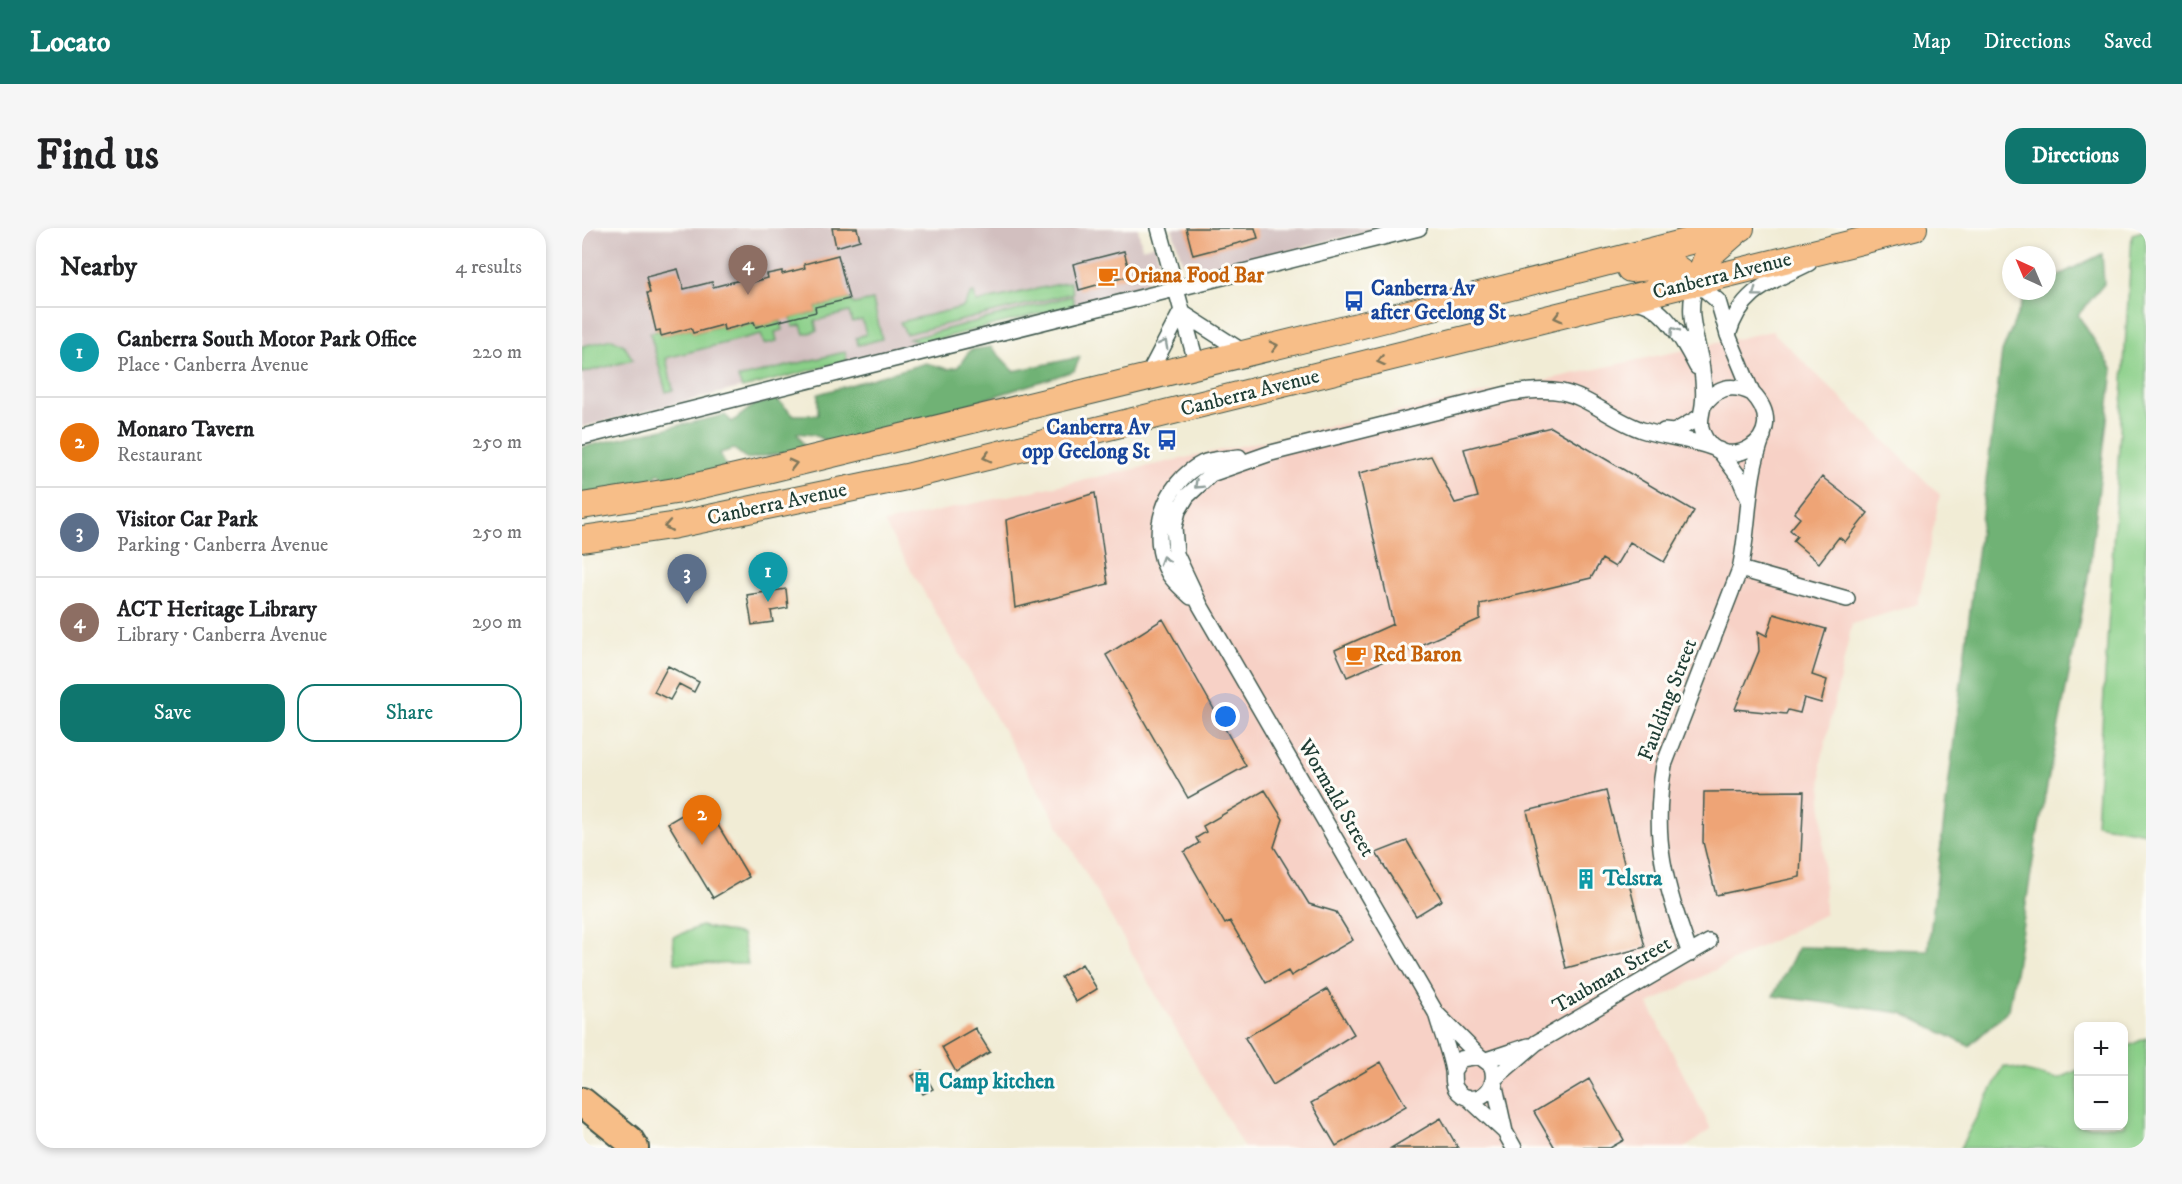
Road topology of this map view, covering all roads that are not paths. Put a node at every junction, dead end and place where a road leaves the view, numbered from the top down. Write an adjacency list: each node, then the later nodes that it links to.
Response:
1 (1159, 228): 8 (street)
2 (1419, 228): 8 (street)
3 (1741, 228): 6 (highway, Canberra Avenue); 7 (highway)
4 (1914, 228): 5 (highway, Canberra Avenue)
5 (1844, 246): 7 (highway, Canberra Avenue); 11 (street, one-way to 11)
6 (1544, 278): 7 (highway); 12 (highway, Canberra Avenue, one-way to 6)
7 (1697, 282): 9 (highway, Canberra Avenue); 11 (street); 15 (street)
8 (1175, 288): 10 (street); 22 (street)
9 (1603, 306): 15 (street, one-way to 9); 16 (highway, Canberra Avenue, one-way to 16)
10 (1181, 312): 12 (street, Canberra Avenue); 13 (street); 14 (street, one-way to 10)
11 (1728, 335): 17 (street)
12 (1245, 353): 13 (highway, Canberra Avenue)
13 (1197, 365): 14 (highway, Canberra Avenue); 16 (highway); 19 (highway)
14 (1147, 377): 24 (highway, Canberra Avenue, one-way to 14)
15 (1704, 381): 18 (street)
16 (1258, 392): 19 (highway, Canberra Avenue)
17 (1752, 393): 18 (street); 21 (street)
18 (1701, 412): 20 (street, Wormald Street); 23 (street)
19 (1167, 414): 28 (highway, Canberra Avenue, one-way to 28)
20 (1643, 430): 23 (street, Wormald Street); 34 (street, Wormald Street)
21 (1763, 436): 23 (street); 26 (street, Faulding Street)
22 (582, 438)
23 (1716, 449): 26 (street)
24 (758, 472): 25 (highway, Canberra Avenue); 28 (highway)
25 (675, 491): 27 (highway, Canberra Avenue); 28 (highway)
26 (1748, 498): 30 (street, Faulding Street)
27 (582, 506)
28 (726, 516): 29 (highway, Canberra Avenue, one-way to 29)
29 (582, 539)
30 (1740, 569): 31 (street); 33 (street, Faulding Street)
31 (1847, 599)
32 (1709, 942): 33 (street, Taubman Street)
33 (1690, 954): 35 (street, Taubman Street)
34 (1436, 1013): 36 (street, Wormald Street); 37 (street, Wormald Street)
35 (1536, 1043): 36 (street, Taubman Street); 38 (street, Taubman Street)
36 (1482, 1058): 37 (street); 38 (street, Wormald Street)
37 (1453, 1071): 39 (street, Wormald Street)
38 (1494, 1081): 39 (street); 42 (street, Wormald Street)
39 (1467, 1097): 42 (street, Wormald Street)
40 (582, 1102): 44 (highway)
41 (582, 1121): 43 (highway)
42 (1505, 1132): 45 (street, Wormald Street)
43 (618, 1148)
44 (634, 1148)
45 (1514, 1148)

